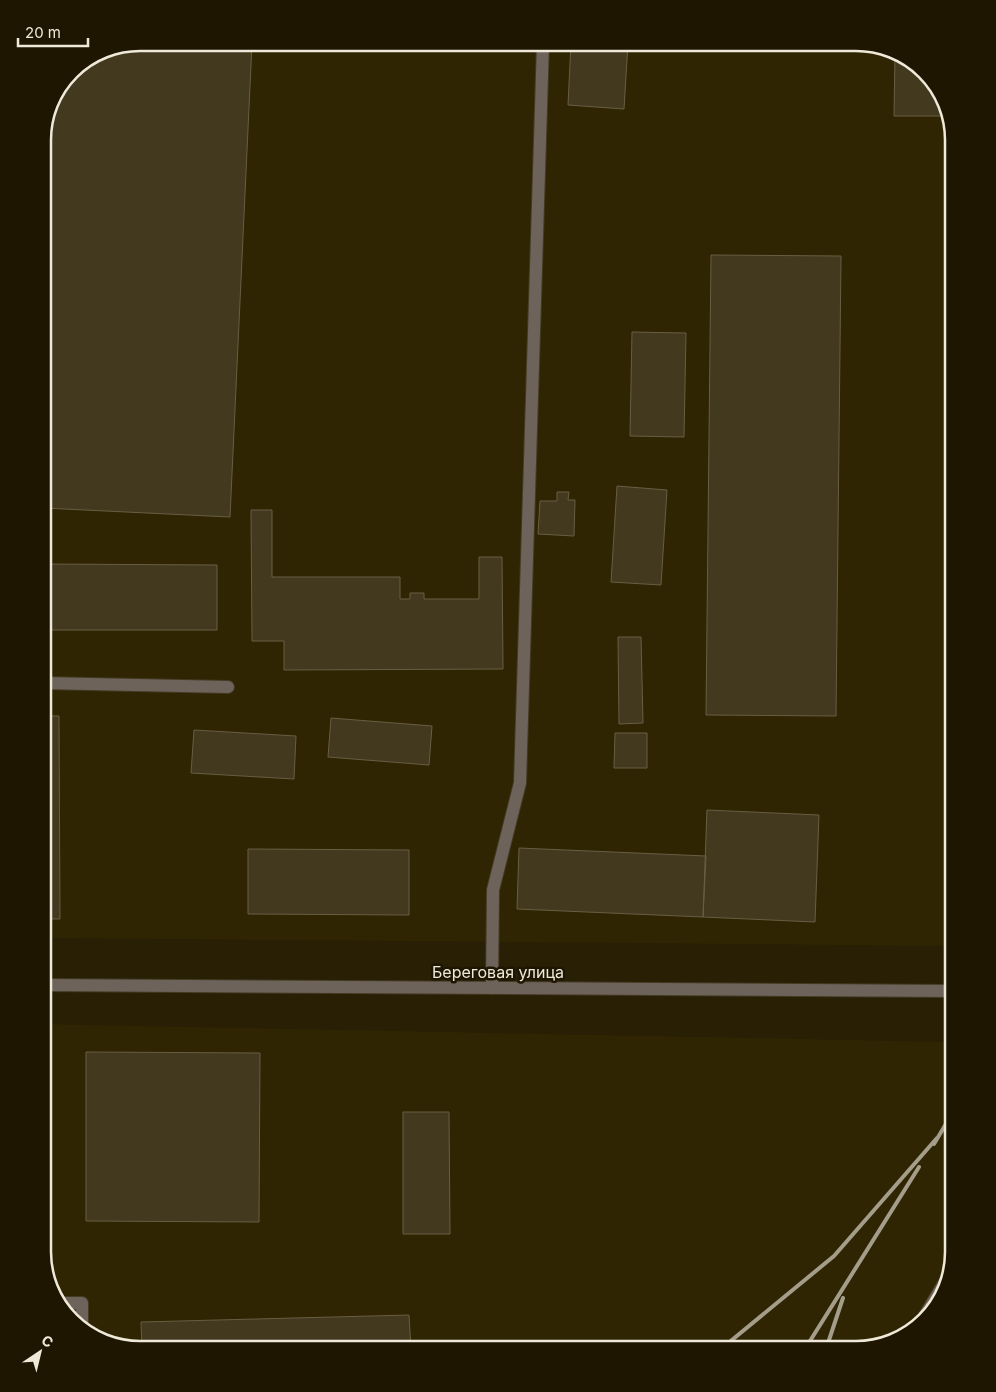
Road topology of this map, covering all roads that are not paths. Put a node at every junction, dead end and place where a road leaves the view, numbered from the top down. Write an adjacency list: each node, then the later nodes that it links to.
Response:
1 (543, 51): 5 (street)
2 (51, 683): 3 (street)
3 (228, 687)
4 (51, 985): 5 (street, Береговая улица)
5 (492, 988): 6 (street, Береговая улица)
6 (945, 991)
7 (68, 1303): 8 (street)
8 (82, 1319)

